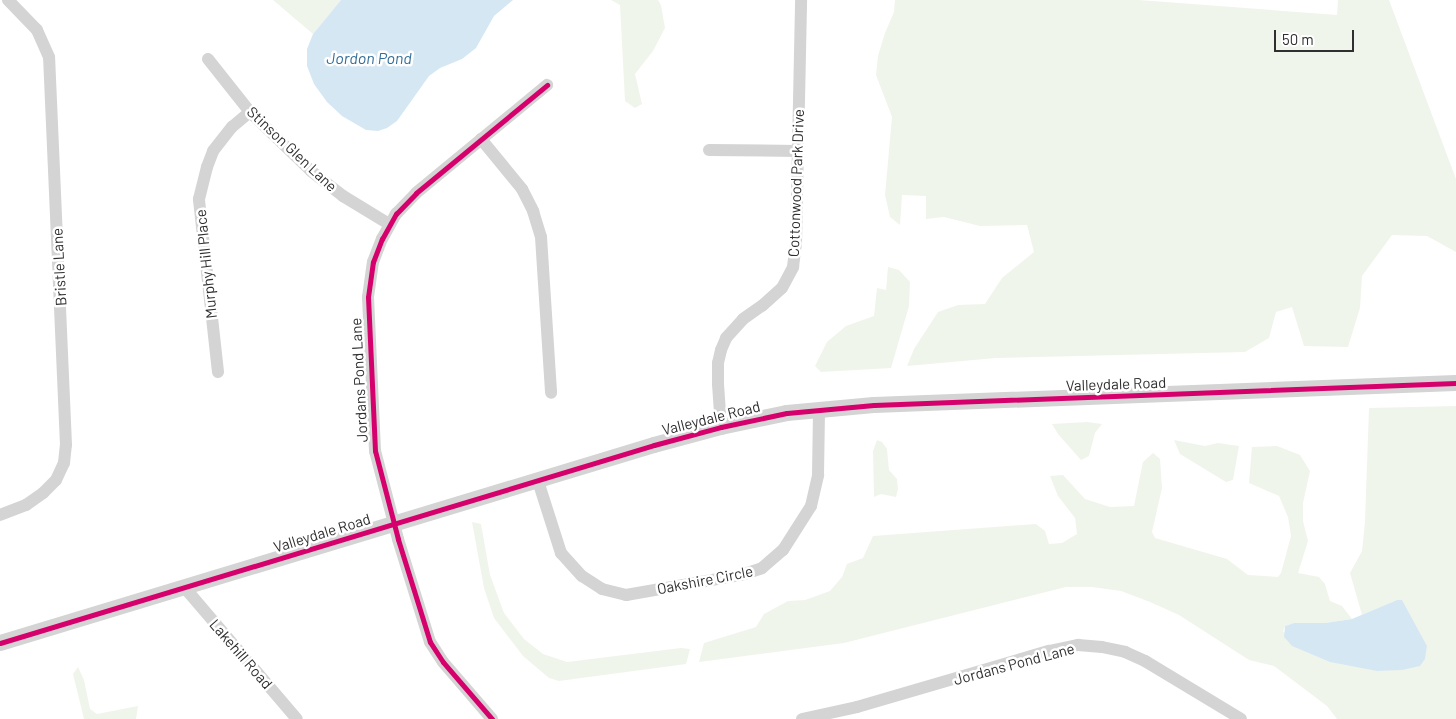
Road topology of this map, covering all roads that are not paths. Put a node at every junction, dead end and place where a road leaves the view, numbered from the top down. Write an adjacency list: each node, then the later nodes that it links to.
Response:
1 (8, 0): 16 (street, Bristle Lane)
2 (801, 0): 8 (street, Cottonwood Park Drive)
3 (208, 59): 5 (street, Stinson Glen Lane)
4 (547, 85): 6 (street, Jordans Pond Lane)
5 (250, 112): 9 (street, Stinson Glen Lane); 10 (street, Murphy Hill Place)
6 (481, 139): 9 (street, Jordans Pond Lane); 12 (street)
7 (709, 150): 8 (street)
8 (798, 151): 14 (street, Cottonwood Park Drive)
9 (389, 224): 17 (street, Jordans Pond Lane)
10 (218, 372)
11 (1456, 383): 13 (street, Valleydale Road)
12 (551, 393)
13 (819, 409): 14 (street, Valleydale Road); 15 (street, Oakshire Circle)
14 (721, 427): 15 (street, Valleydale Road)
15 (538, 481): 17 (street, Valleydale Road)
16 (0, 515)
17 (394, 524): 18 (street, Valleydale Road); 21 (street, Jordans Pond Lane)
18 (185, 588): 19 (street, Valleydale Road); 20 (street, Lakehill Road)
19 (0, 643)
20 (297, 719)
21 (492, 719)
22 (802, 719): 23 (street, Jordans Pond Lane)
23 (1241, 719)

